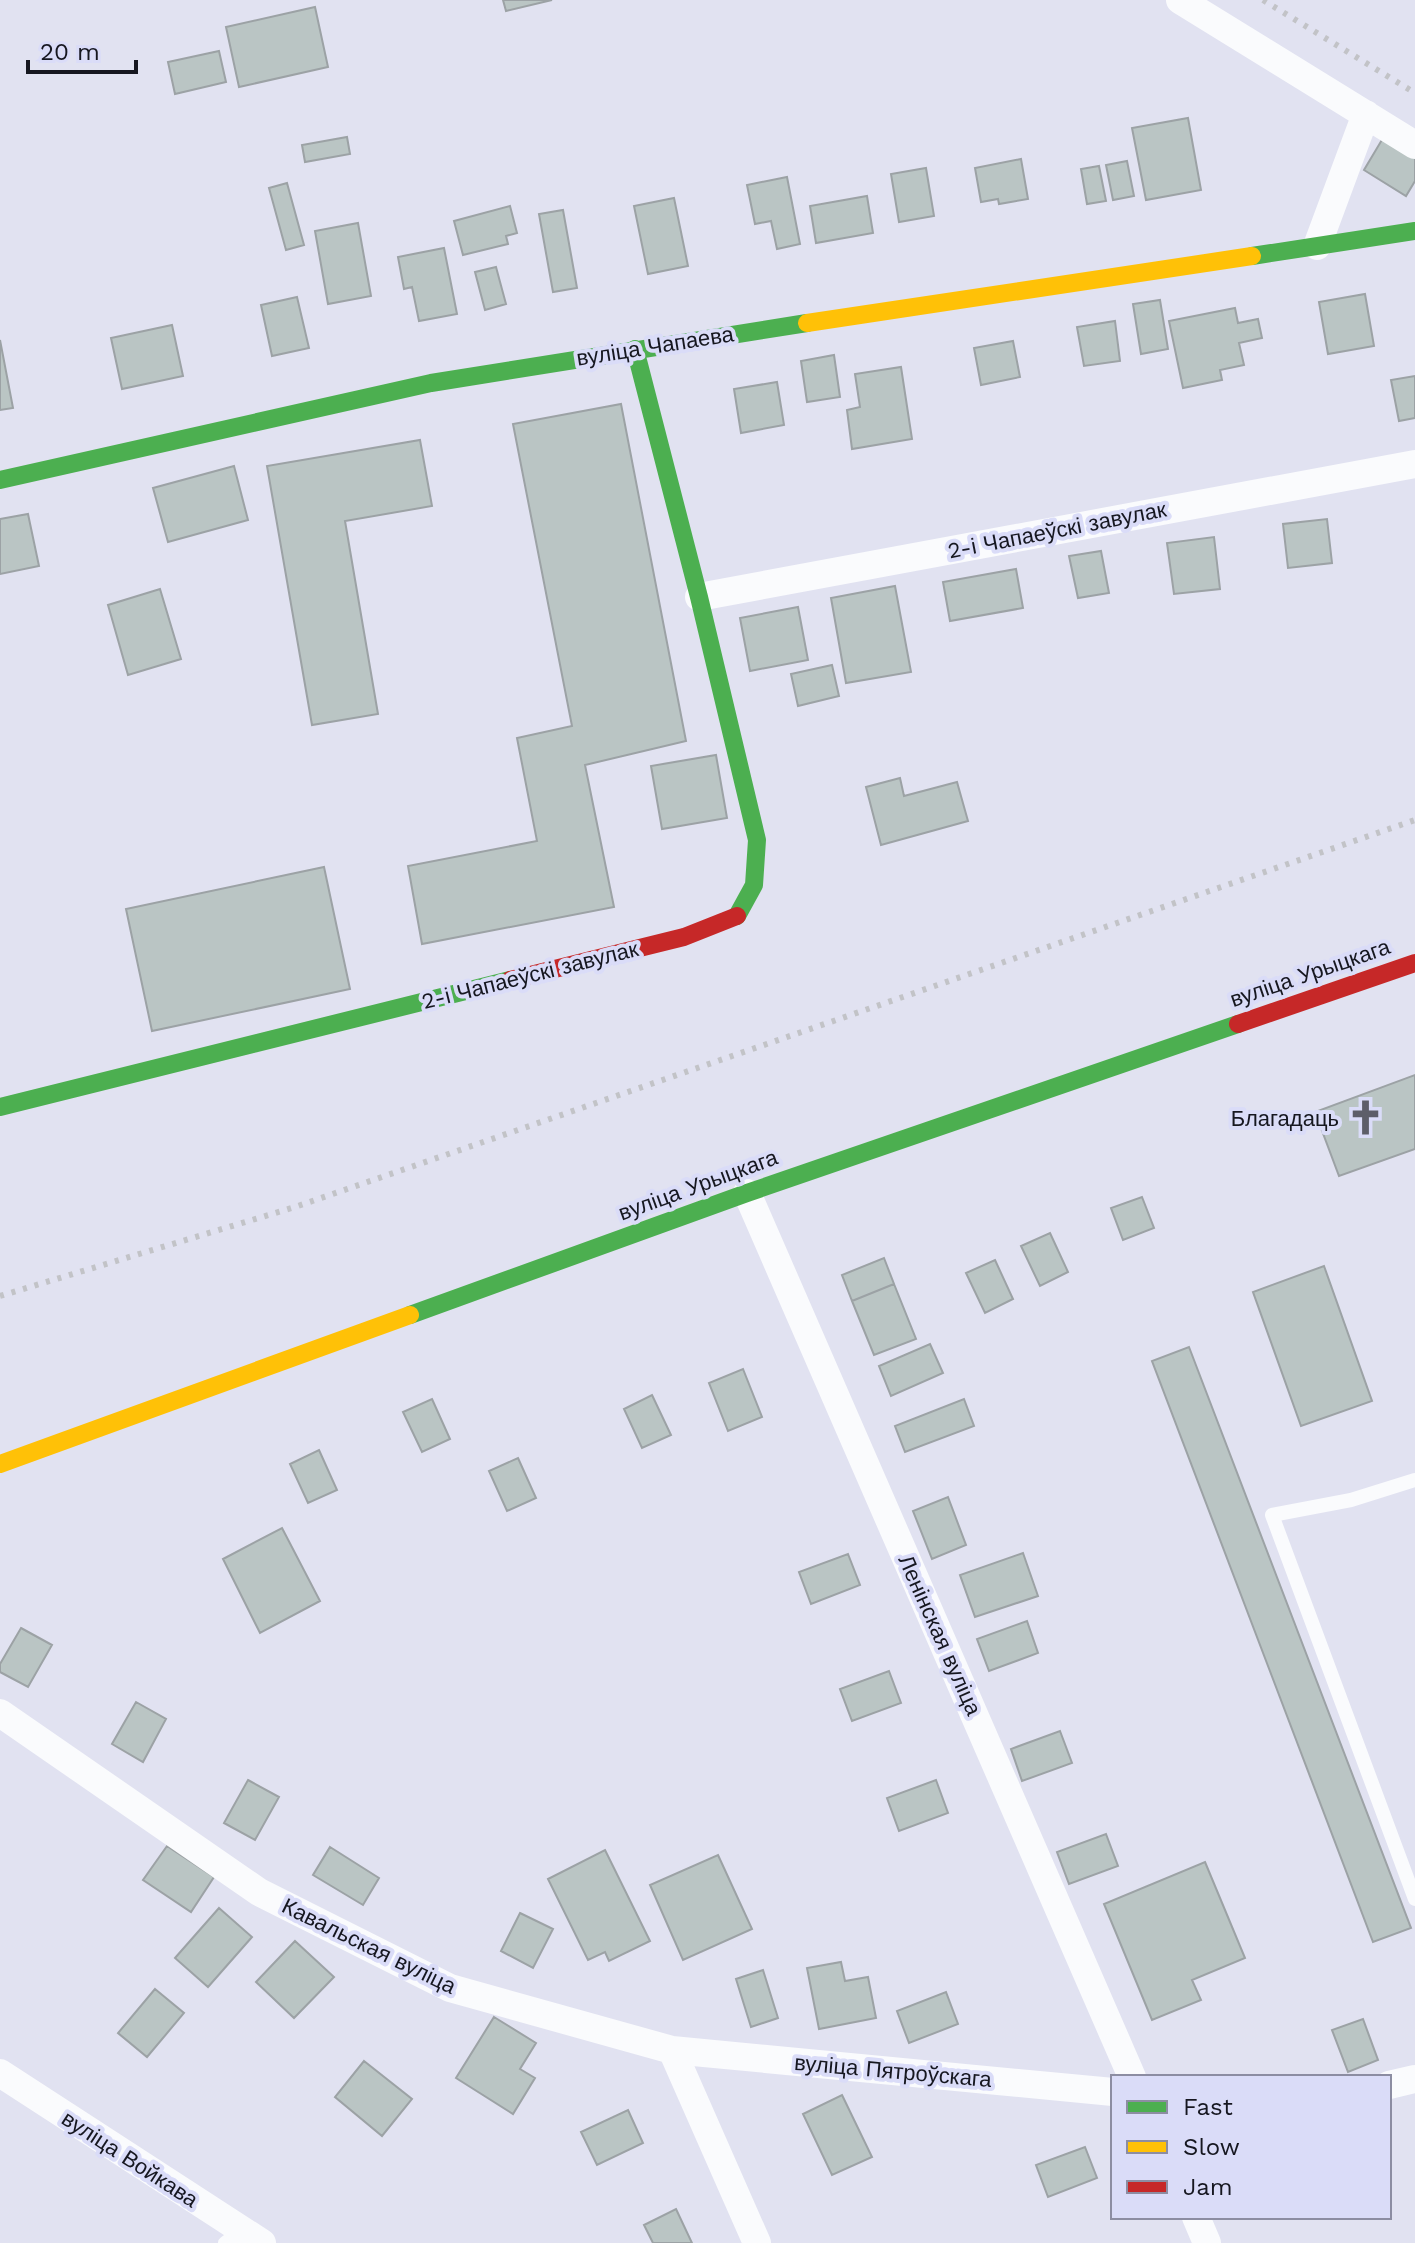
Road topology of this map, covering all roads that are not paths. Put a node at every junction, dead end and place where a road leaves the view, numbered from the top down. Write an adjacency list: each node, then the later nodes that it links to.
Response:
1 (1180, 0): 2 (street)
2 (1366, 114): 3 (street); 5 (street)
3 (1415, 145)
4 (1415, 231): 5 (street, вуліца Чапаева)
5 (1317, 246): 6 (street, вуліца Чапаева)
6 (635, 349): 8 (street, вуліца Чапаева); 9 (street, 2-і Чапаеўскі завулак)
7 (1415, 464): 9 (street, 2-і Чапаеўскі завулак)
8 (0, 480)
9 (699, 597): 11 (street, 2-і Чапаеўскі завулак)
10 (1415, 963): 12 (street, вуліца Урыцкага)
11 (0, 1107)
12 (747, 1193): 13 (street, вуліца Урыцкага); 19 (street, Ленінская вуліца)
13 (0, 1464)
14 (1415, 1480): 16 (lane)
15 (0, 1713): 17 (street, Кавальская вуліца)
16 (1415, 1899)
17 (672, 2050): 22 (street, вуліца Пятроўскага); 25 (street)
18 (0, 2073): 24 (street, вуліца Войкава)
19 (1131, 2075)
20 (1415, 2079): 21 (street)
21 (1391, 2085)
22 (1111, 2092)
23 (1197, 2219): 26 (street)
24 (242, 2239)
25 (757, 2243)
26 (1207, 2243)

